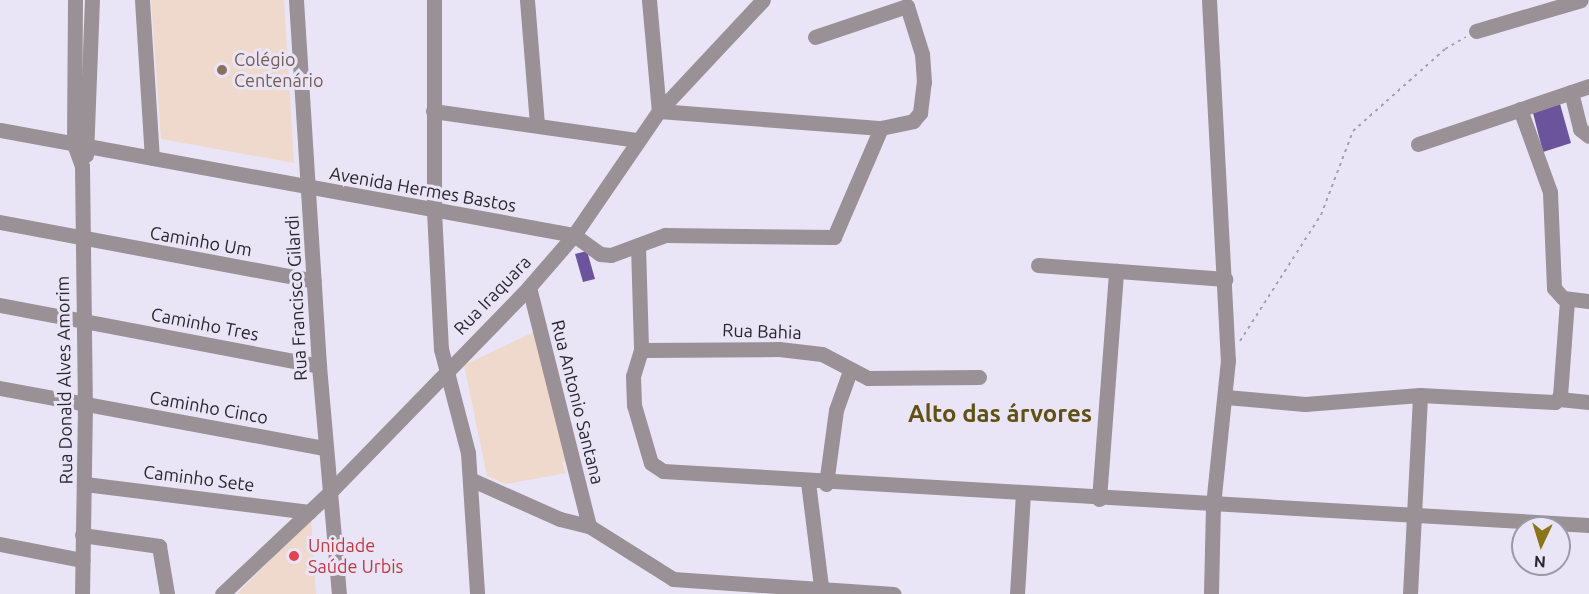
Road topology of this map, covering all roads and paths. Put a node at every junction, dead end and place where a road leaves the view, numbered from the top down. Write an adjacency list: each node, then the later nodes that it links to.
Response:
1 (75, 0): 14 (street)
2 (92, 0): 13 (street)
3 (142, 0): 28 (street)
4 (296, 0): 30 (street, Rua Francisco Gilardi)
5 (434, 0): 18 (street)
6 (527, 0): 20 (street)
7 (649, 0): 19 (street)
8 (763, 0): 19 (street, Rua Iraquara)
9 (1209, 0): 38 (street)
10 (1581, 0): 11 (street)
11 (1476, 31): 46 (path)
12 (815, 37): 21 (street)
13 (91, 73): 14 (street); 27 (street)
14 (75, 74): 25 (street)
15 (1589, 86): 16 (street)
16 (1571, 92): 17 (street); 23 (street)
17 (1520, 109): 26 (street); 41 (street)
18 (433, 111): 20 (street); 31 (street)
19 (659, 111): 21 (street); 24 (street, Rua Iraquara)
20 (537, 125): 24 (street)
21 (881, 128): 35 (street, Avenida Hermes Bastos)
22 (0, 129): 25 (street, Avenida Hermes Bastos)
23 (1589, 136)
24 (636, 140): 33 (street, Rua Iraquara)
25 (74, 144): 27 (street, Avenida Hermes Bastos); 29 (street, Rua Donald Alves Amorim)
26 (1418, 144)
27 (90, 147): 28 (street, Avenida Hermes Bastos); 29 (street, Rua Donald Alves Amorim)
28 (152, 158): 30 (street, Avenida Hermes Bastos)
29 (82, 166): 34 (street, Rua Donald Alves Amorim)
30 (309, 188): 31 (street, Avenida Hermes Bastos); 39 (street, Rua Francisco Gilardi)
31 (434, 211): 33 (street, Avenida Hermes Bastos); 48 (street)
32 (0, 222): 34 (street, Caminho Um)
33 (574, 235): 35 (street, Avenida Hermes Bastos); 40 (street, Rua Iraquara)
34 (82, 238): 39 (street, Caminho Um); 44 (street, Rua Donald Alves Amorim)
35 (638, 246): 45 (street)
36 (1038, 265): 37 (street)
37 (1116, 271): 38 (street); 64 (street)
38 (1225, 279): 46 (street)
39 (314, 281): 47 (street, Rua Francisco Gilardi)
40 (529, 287): 48 (street, Rua Iraquara); 69 (street, Rua Antonio Santana)
41 (1567, 300): 42 (street); 54 (street)
42 (1589, 301)
43 (0, 305): 44 (street, Caminho Tres)
44 (83, 320): 47 (street, Caminho Tres); 56 (street, Rua Donald Alves Amorim)
45 (641, 350): 49 (street, Rua Bahia); 59 (street)
46 (1228, 360): 53 (street)
47 (319, 366): 57 (street, Rua Francisco Gilardi)
48 (444, 371): 58 (street); 62 (street, Rua Iraquara)
49 (850, 371): 50 (street, Rua Bahia); 61 (street)
50 (979, 376)
51 (0, 388): 56 (street, Caminho Cinco)
52 (1420, 394): 53 (street); 54 (street); 67 (street)
53 (1226, 397): 65 (street)
54 (1559, 399): 55 (street)
55 (1589, 402)
56 (85, 405): 57 (street, Caminho Cinco); 60 (street, Rua Donald Alves Amorim)
57 (325, 448): 62 (street, Rua Francisco Gilardi)
58 (470, 479): 69 (street); 78 (street)
59 (808, 482): 61 (street); 73 (street)
60 (85, 484): 66 (street, Caminho Sete); 70 (street, Rua Donald Alves Amorim)
61 (826, 484): 63 (street)
62 (329, 493): 66 (street, Rua Iraquara); 77 (street, Rua Francisco Gilardi)
63 (1023, 494): 64 (street); 80 (street)
64 (1099, 499): 65 (street)
65 (1213, 505): 67 (street); 81 (street)
66 (309, 512): 76 (street, Rua Iraquara)
67 (1414, 518): 68 (street); 82 (street)
68 (1589, 525)
69 (589, 526): 73 (street)
70 (82, 535): 72 (street, Rua Donald Alves Amorim); 75 (street)
71 (0, 544): 72 (street)
72 (82, 560): 74 (street, Rua Donald Alves Amorim)
73 (822, 592): 79 (street)
74 (82, 594)
75 (167, 594)
76 (222, 594)
77 (339, 594)
78 (477, 594)
79 (893, 594)
80 (1017, 594)
81 (1211, 594)
82 (1410, 594)

